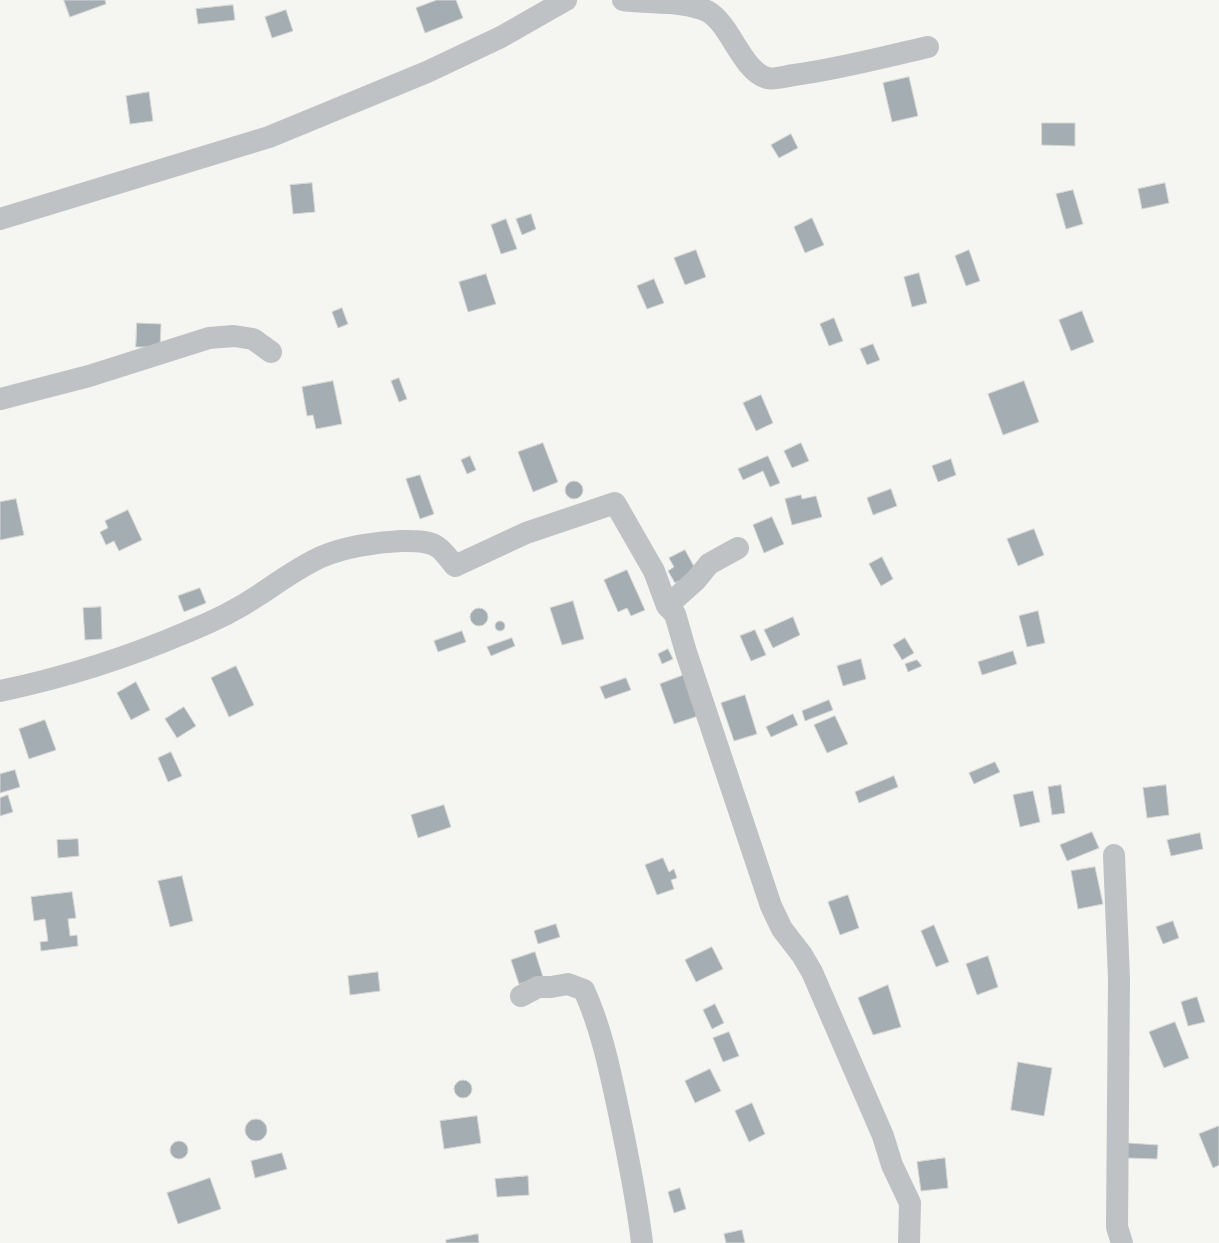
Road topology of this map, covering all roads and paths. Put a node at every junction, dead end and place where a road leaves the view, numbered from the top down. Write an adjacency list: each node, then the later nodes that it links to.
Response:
1 (566, 0): 4 (street)
2 (623, 0): 3 (street)
3 (928, 46)
4 (0, 219)
5 (271, 352): 6 (street)
6 (0, 399)
7 (738, 548): 8 (street)
8 (667, 606): 9 (street); 13 (street)
9 (0, 691)
10 (1114, 855): 14 (street)
11 (520, 996): 12 (street)
12 (642, 1243)
13 (909, 1243)
14 (1122, 1243)

